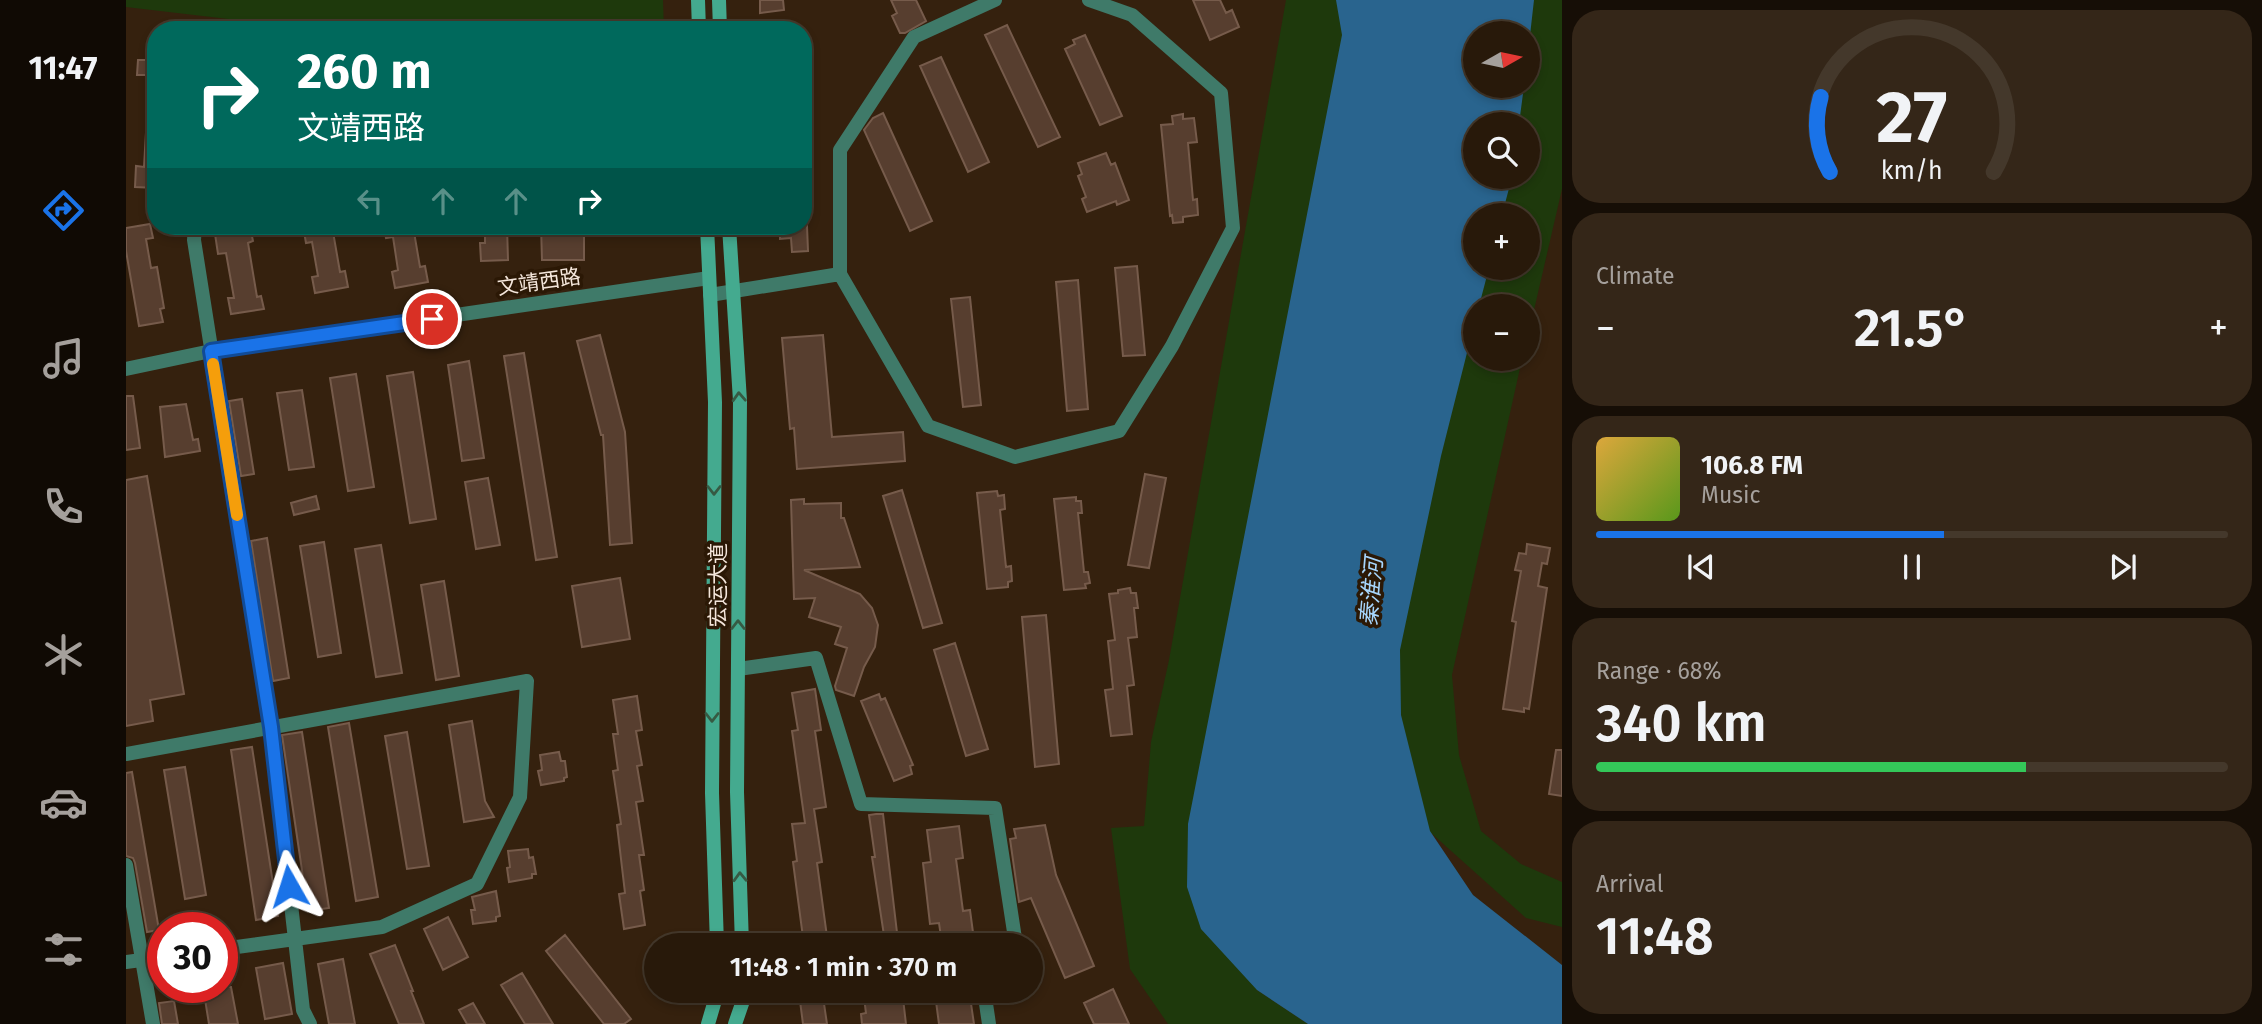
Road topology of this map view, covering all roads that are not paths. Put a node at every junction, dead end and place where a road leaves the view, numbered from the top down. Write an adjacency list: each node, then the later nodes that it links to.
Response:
1 (698, 0): 5 (main road)
2 (719, 0): 6 (main road)
3 (995, 0): 10 (street)
4 (1089, 0): 10 (street)
5 (699, 21)
6 (720, 21)
7 (194, 235): 14 (street)
8 (707, 235): 11 (main road, 宏运大道)
9 (729, 235): 12 (main road, 宏运大道)
10 (840, 274): 12 (street)
11 (709, 278): 13 (main road, 宏运大道); 14 (street, 文靖西路)
12 (732, 292): 13 (street); 16 (main road, 宏运大道, one-way to 12)
13 (710, 295): 20 (main road, 宏运大道, one-way to 20)
14 (211, 351): 15 (street, 文靖西路); 17 (street)
15 (126, 369)
16 (738, 668): 21 (main road, 宏运大道, one-way to 16); 22 (street)
17 (271, 727): 18 (street); 23 (street); 23 (street)
18 (126, 754)
19 (126, 865): 26 (street)
20 (717, 933)
21 (742, 933)
22 (1014, 933)
23 (295, 939): 24 (street); 32 (street)
24 (238, 947)
25 (147, 959): 26 (street)
26 (142, 960): 27 (street); 31 (street)
27 (126, 962)
28 (715, 1003): 33 (main road)
29 (742, 1003): 34 (main road)
30 (987, 1003): 35 (street)
31 (153, 1024)
32 (310, 1024)
33 (708, 1024)
34 (735, 1024)
35 (989, 1024)

